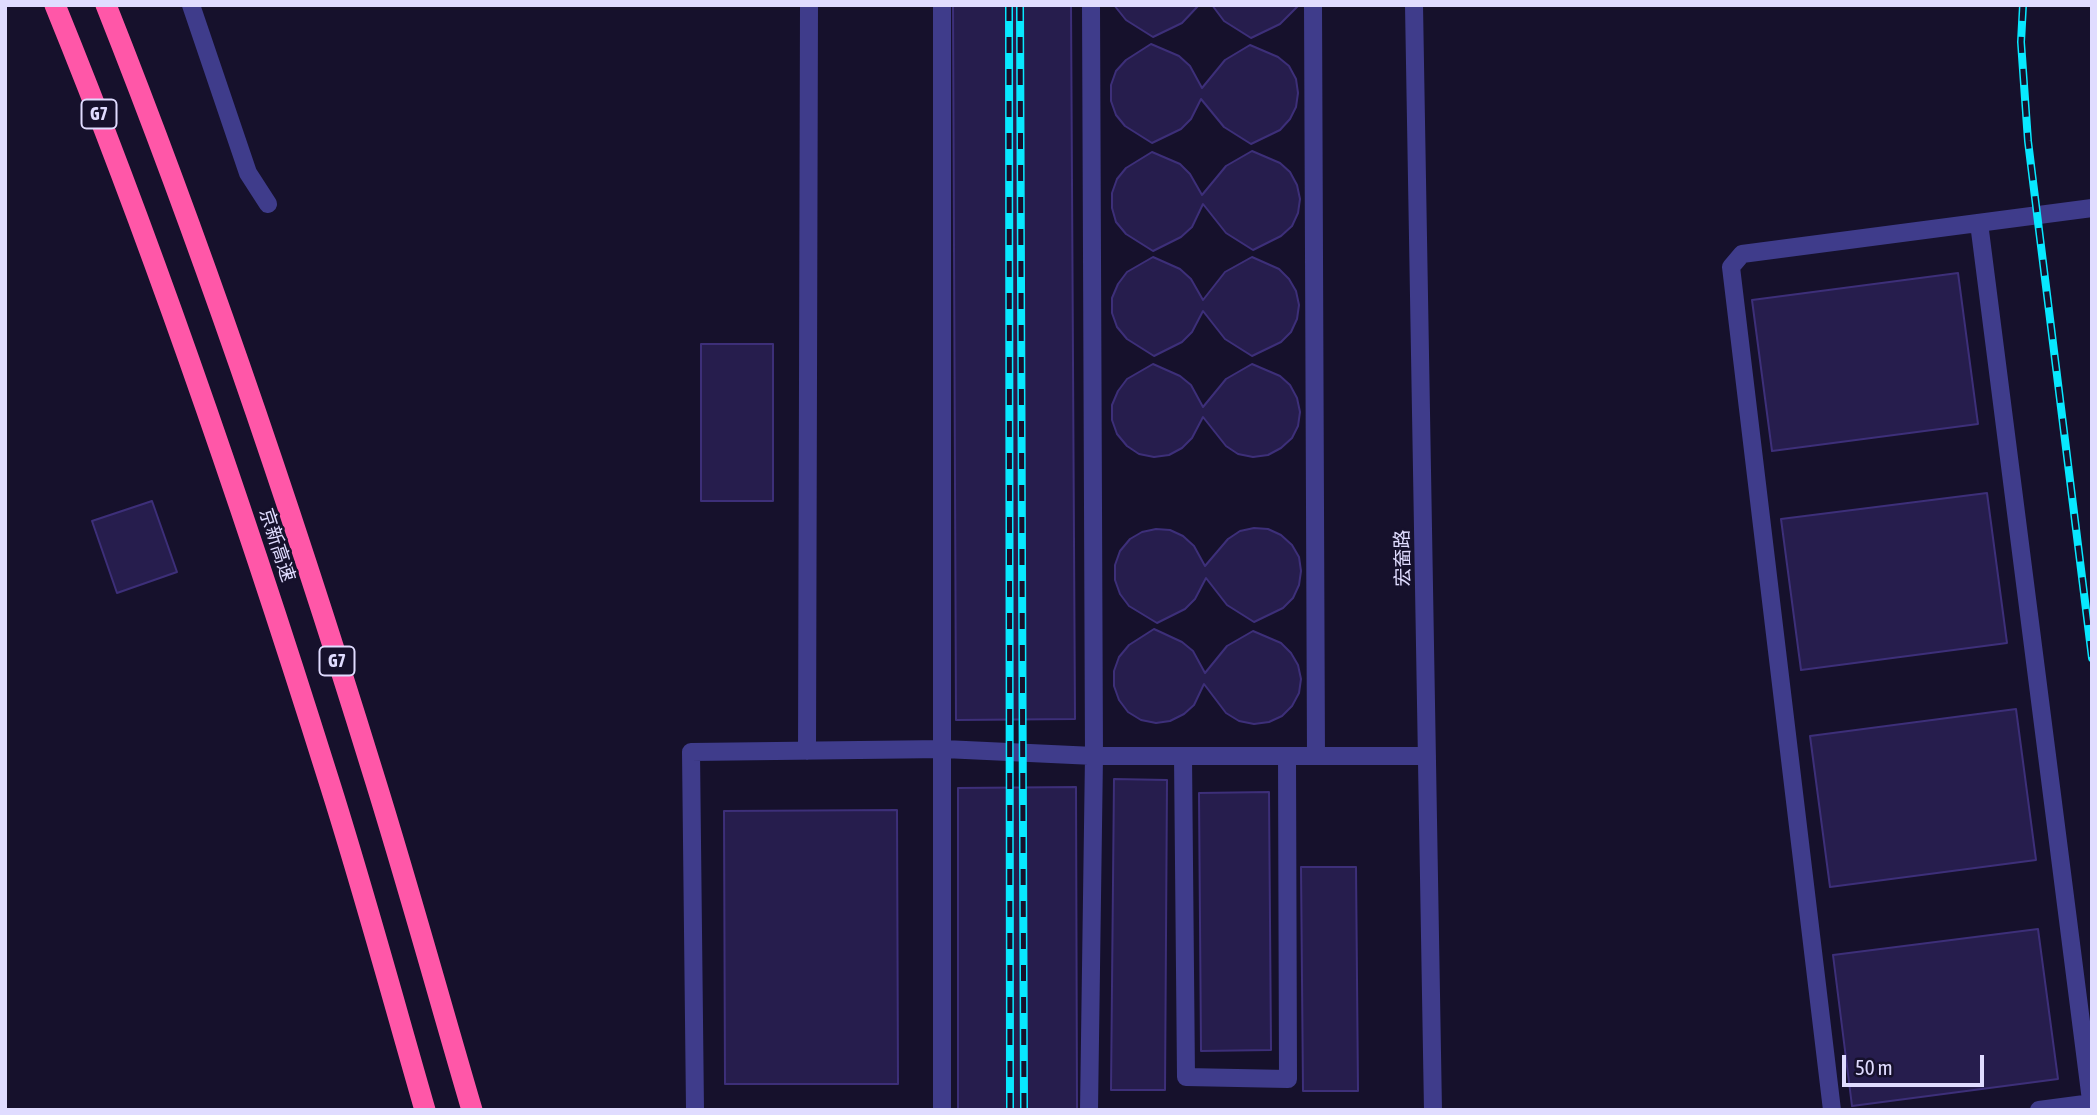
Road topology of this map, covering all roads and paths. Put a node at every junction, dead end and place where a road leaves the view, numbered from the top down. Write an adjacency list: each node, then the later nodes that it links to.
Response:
1 (55, 5): 20 (highway, 京新高速 / G7)
2 (106, 5): 21 (highway, 京新高速 / G7)
3 (191, 5): 9 (street)
4 (808, 5): 13 (street)
5 (942, 5): 12 (street)
6 (1091, 5): 14 (street)
7 (1313, 5): 17 (street)
8 (1414, 5): 18 (street, 宏奤路)
9 (268, 204)
10 (2092, 208): 11 (street)
11 (1979, 223): 19 (street); 26 (street)
12 (944, 750): 13 (street); 14 (street); 23 (street)
13 (807, 751): 22 (street)
14 (1094, 756): 15 (street); 24 (street)
15 (1183, 756): 16 (street); 16 (street)
16 (1287, 756): 17 (street)
17 (1316, 756): 18 (street)
18 (1427, 756): 25 (street, 宏奤路)
19 (2092, 1105): 27 (street)
20 (425, 1110)
21 (472, 1110)
22 (695, 1110)
23 (942, 1110)
24 (1089, 1110)
25 (1433, 1110)
26 (1832, 1110)
27 (2039, 1110)

